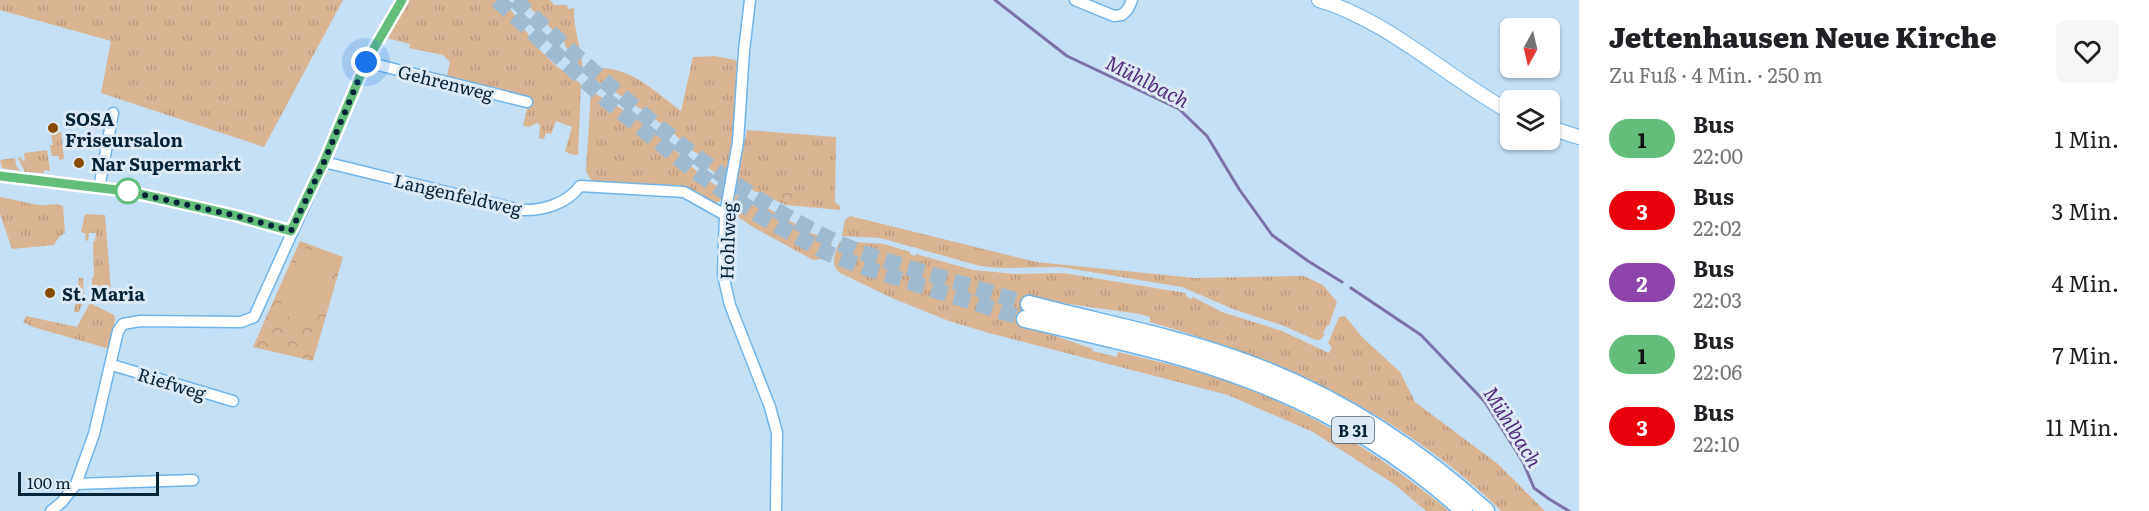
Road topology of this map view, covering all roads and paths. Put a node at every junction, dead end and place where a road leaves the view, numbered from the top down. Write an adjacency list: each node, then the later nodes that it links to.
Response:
1 (402, 0): 6 (street)
2 (750, 0): 15 (street, Hohlweg)
3 (1075, 0): 4 (street)
4 (1132, 0)
5 (1318, 0): 8 (street)
6 (366, 62): 7 (street, Gehrenweg); 12 (street)
7 (527, 102)
8 (1500, 106)
9 (113, 113): 14 (street)
10 (1560, 131): 11 (street)
11 (1579, 137)
12 (324, 162): 15 (street, Langenfeldweg); 16 (street)
13 (0, 176): 14 (street)
14 (99, 188): 16 (street)
15 (725, 214): 22 (street, Hohlweg)
16 (291, 231): 17 (street)
17 (112, 365): 18 (street, Riefweg); 20 (street)
18 (233, 401)
19 (193, 480): 20 (street)
20 (76, 484): 21 (street)
21 (51, 511)
22 (776, 511)
23 (1464, 511): 24 (highway, B 31)
24 (1486, 511)

